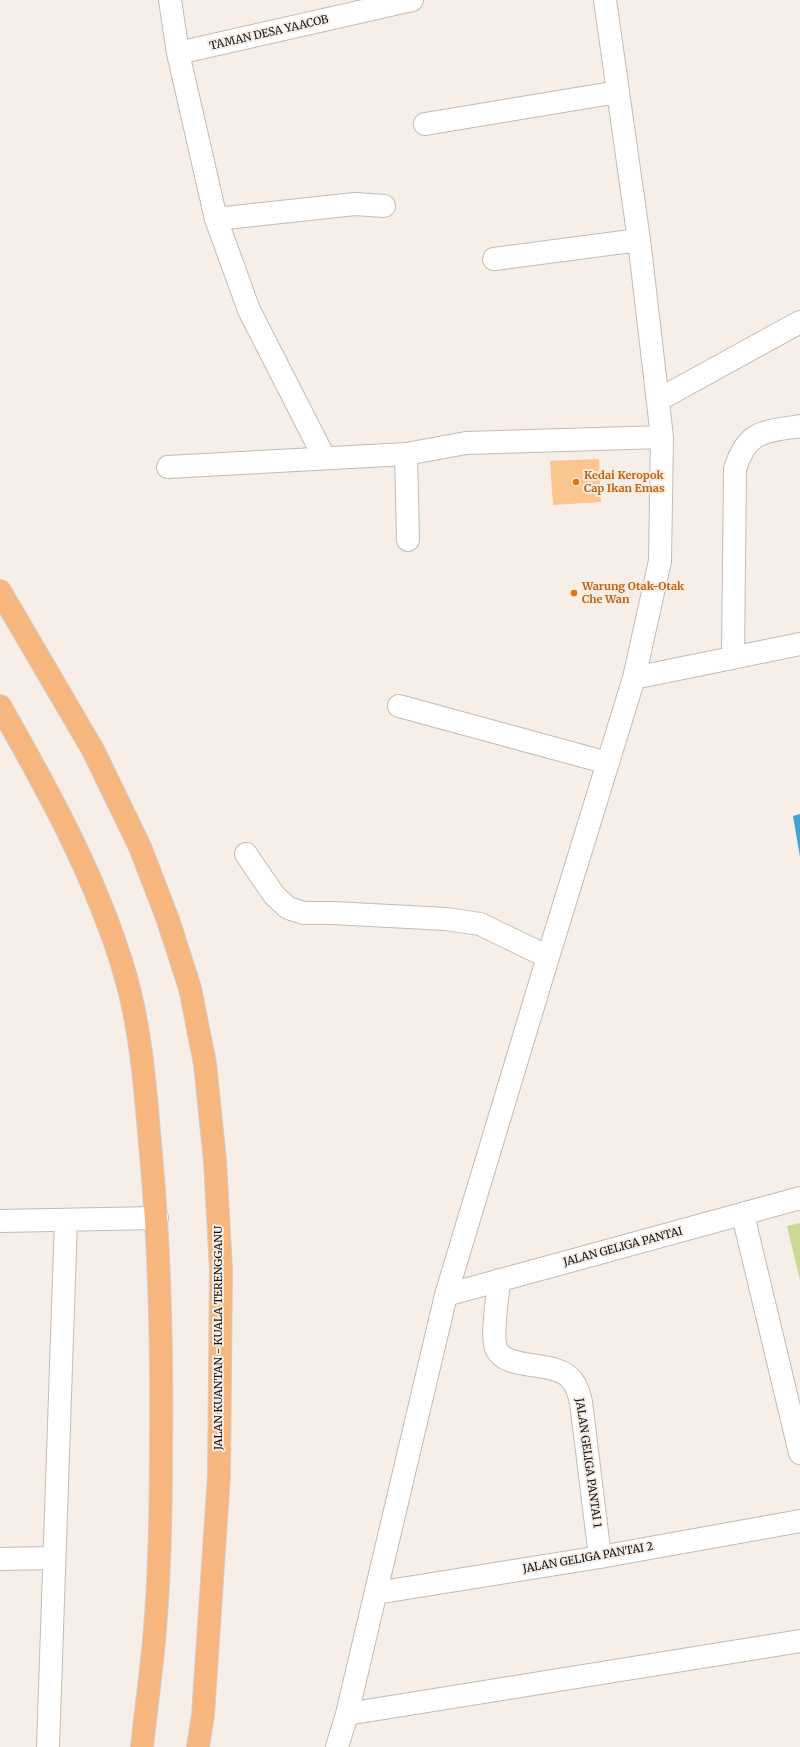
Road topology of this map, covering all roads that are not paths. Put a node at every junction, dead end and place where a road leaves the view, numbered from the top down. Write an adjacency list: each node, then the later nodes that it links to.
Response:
1 (170, 0): 4 (street)
2 (412, 0): 4 (street, TAMAN DESA YAACOB)
3 (605, 0): 5 (street)
4 (178, 53): 8 (street)
5 (618, 92): 6 (street); 9 (street)
6 (425, 124)
7 (384, 206): 8 (street)
8 (216, 219): 16 (street)
9 (640, 240): 10 (street); 12 (street)
10 (494, 259)
11 (800, 322): 12 (street)
12 (658, 400): 14 (street)
13 (800, 426): 21 (street)
14 (662, 437): 15 (street); 22 (street)
15 (406, 454): 16 (street); 18 (street)
16 (324, 457): 17 (street)
17 (168, 467)
18 (408, 540)
19 (0, 591): 45 (highway, JALAN KUANTAN - KUALA TERENGGANU)
20 (800, 644): 21 (street)
21 (733, 658): 22 (street)
22 (634, 678): 25 (street)
23 (0, 706): 30 (highway)
24 (399, 706): 25 (street)
25 (608, 763): 27 (street)
26 (246, 854): 27 (street)
27 (548, 957): 34 (street)
28 (800, 1198): 29 (street, JALAN GELIGA PANTAI)
29 (743, 1215): 33 (street, JALAN GELIGA PANTAI); 35 (street)
30 (156, 1218): 31 (street); 44 (highway)
31 (66, 1220): 32 (street); 38 (street)
32 (0, 1221)
33 (499, 1280): 34 (street, JALAN GELIGA PANTAI); 37 (street, JALAN GELIGA PANTAI 1)
34 (446, 1295): 40 (street)
35 (800, 1453)
36 (800, 1521): 37 (street, JALAN GELIGA PANTAI 2)
37 (600, 1557): 40 (street, JALAN GELIGA PANTAI 2)
38 (54, 1558): 39 (street); 43 (street)
39 (0, 1559)
40 (376, 1593): 42 (street)
41 (800, 1641): 42 (street)
42 (347, 1714): 46 (street)
43 (48, 1747)
44 (142, 1747)
45 (198, 1747)
46 (337, 1747)

